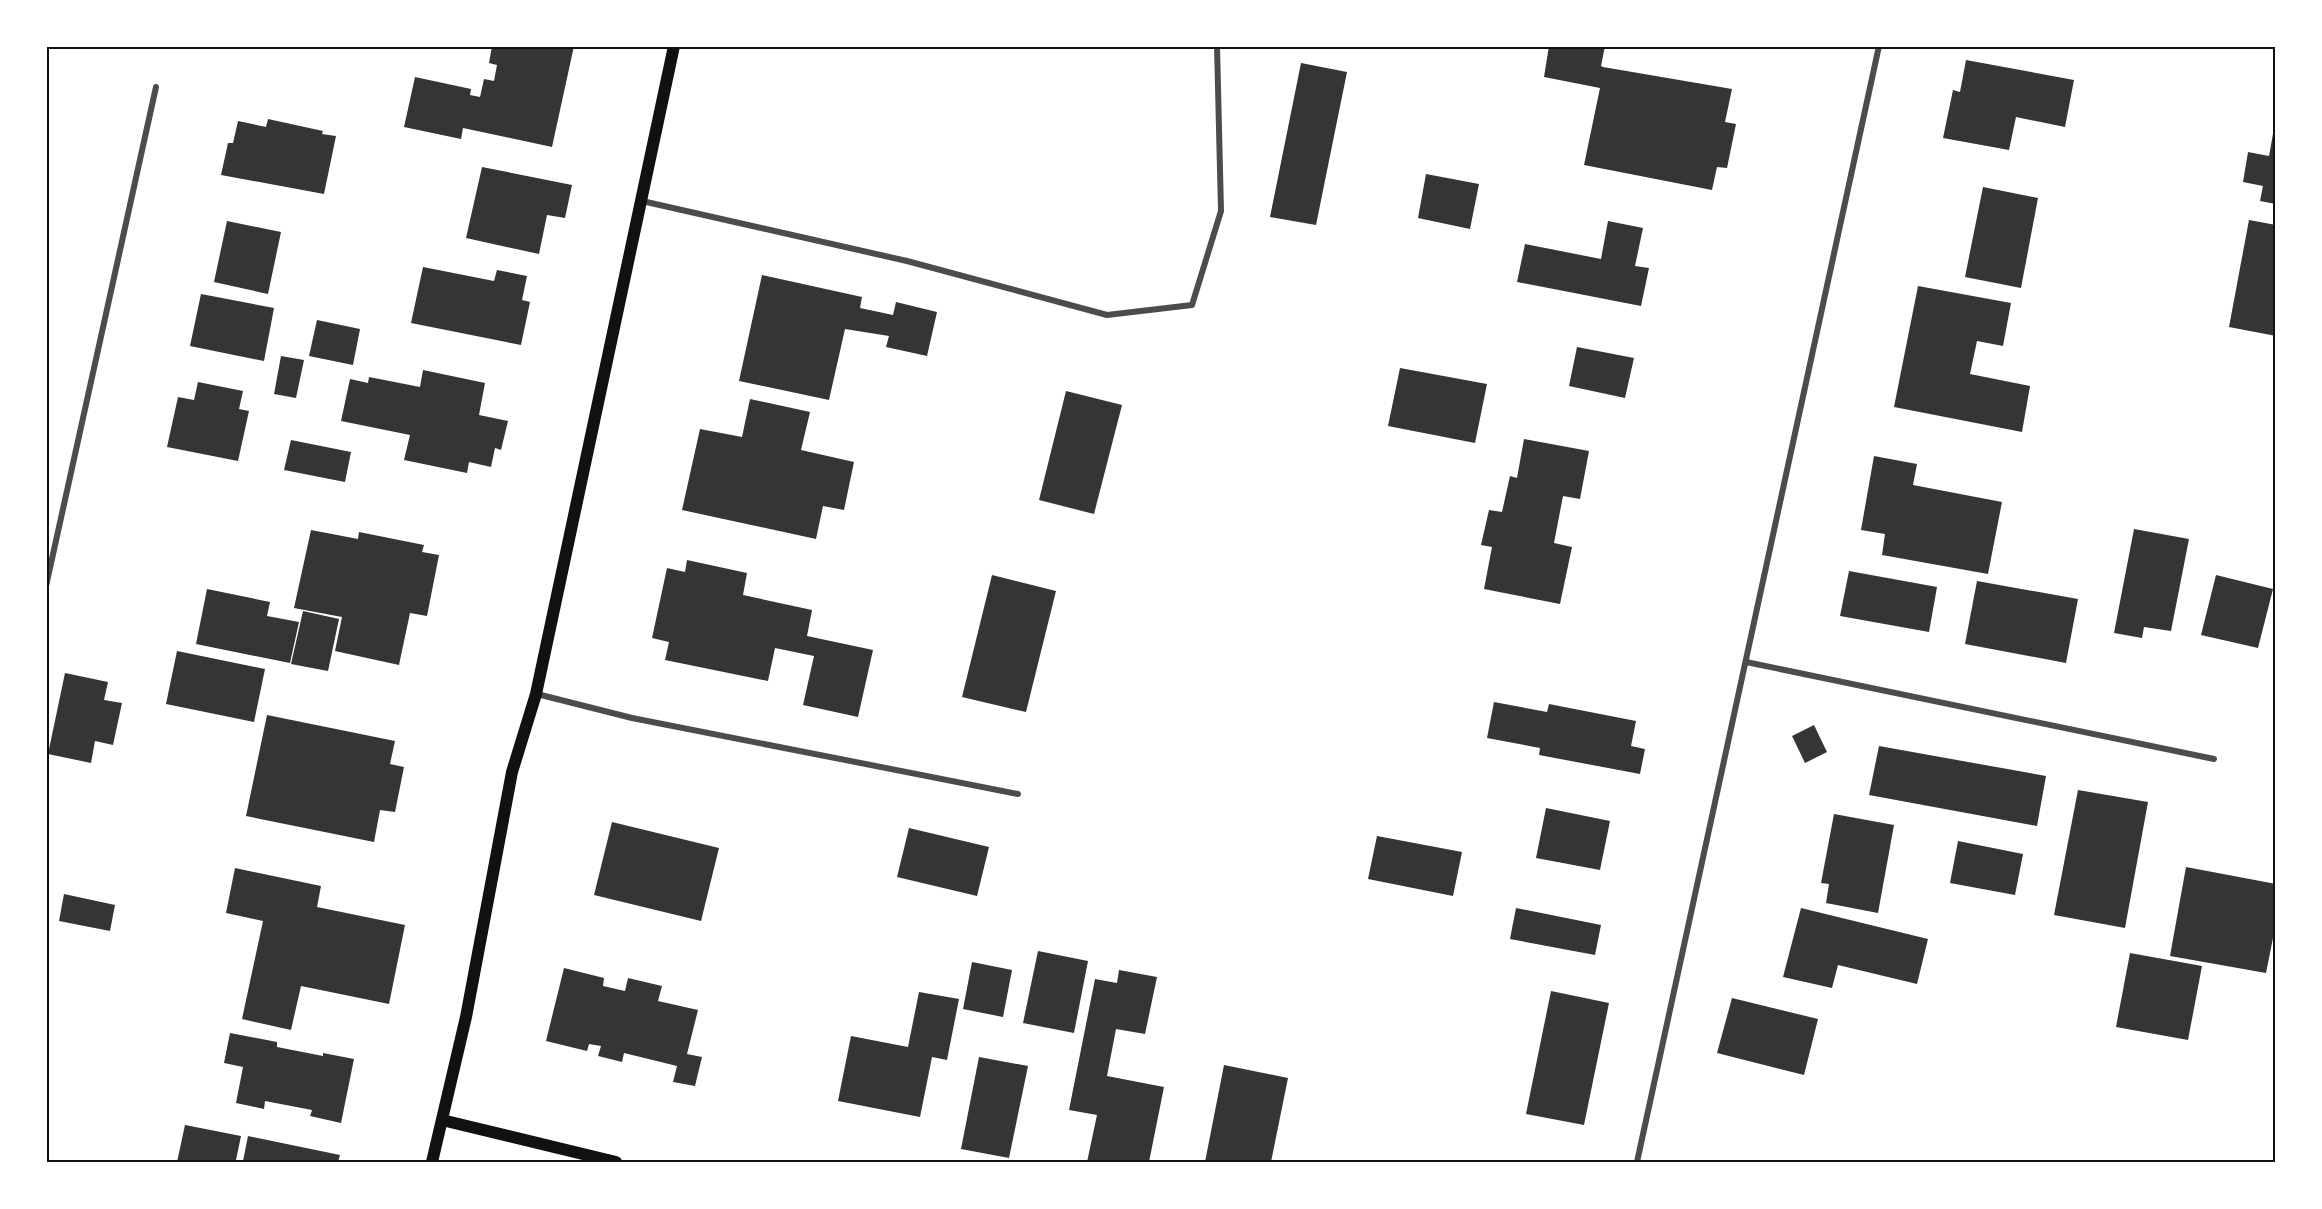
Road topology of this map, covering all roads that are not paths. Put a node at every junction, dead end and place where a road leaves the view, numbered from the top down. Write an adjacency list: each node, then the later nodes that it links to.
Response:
1 (674, 46): 5 (main road)
2 (1217, 46): 5 (street)
3 (1878, 46): 7 (street)
4 (156, 87): 6 (street)
5 (642, 201): 8 (main road)
6 (46, 586)
7 (1746, 662): 9 (street); 14 (street)
8 (536, 694): 10 (street); 11 (main road)
9 (2214, 759)
10 (1018, 794)
11 (441, 1120): 12 (main road); 13 (main road)
12 (432, 1162)
13 (616, 1162)
14 (1637, 1162)

